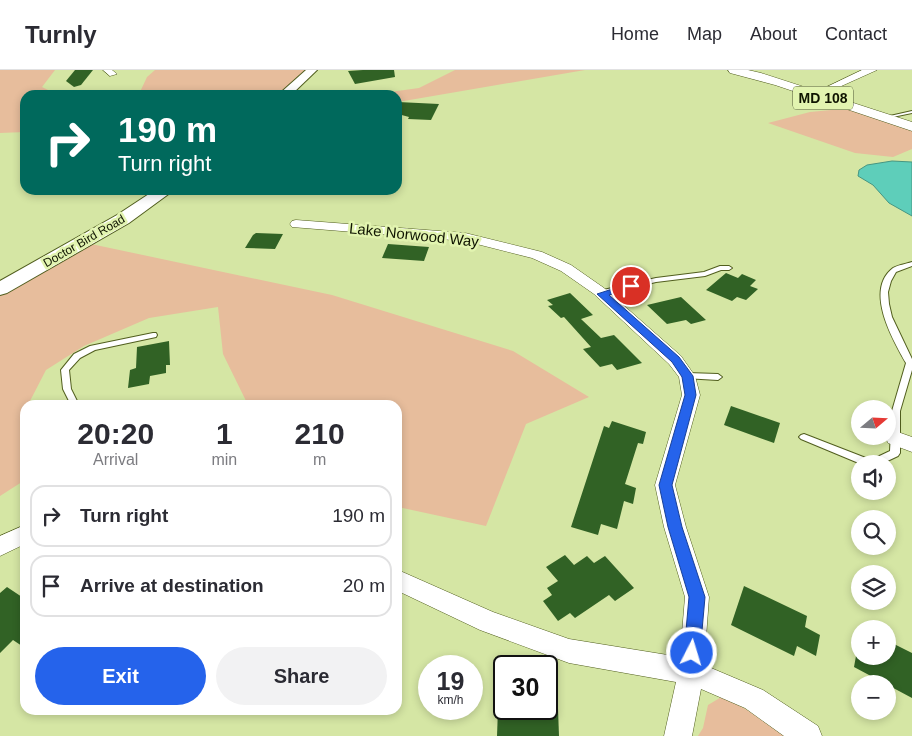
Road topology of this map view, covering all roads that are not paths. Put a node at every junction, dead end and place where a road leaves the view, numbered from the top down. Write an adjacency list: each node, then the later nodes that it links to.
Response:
1 (312, 70): 4 (main road)
2 (734, 70): 5 (main road, MD 108)
3 (873, 70): 5 (street)
4 (290, 90)
5 (814, 95): 7 (main road, MD 108)
6 (912, 112): 7 (lane)
7 (881, 118): 8 (main road, MD 108)
8 (912, 127)
9 (159, 195): 13 (main road, Doctor Bird Road)
10 (296, 224): 14 (street, Lake Norwood Way)
11 (912, 264): 20 (lane)
12 (729, 268): 14 (lane)
13 (0, 289)
14 (602, 294): 16 (street, Lake Norwood Way)
15 (153, 335): 18 (lane)
16 (687, 376): 17 (lane); 24 (street)
17 (718, 377)
18 (72, 400)
19 (804, 437): 20 (lane)
20 (904, 442)
21 (20, 537): 22 (street)
22 (0, 547)
23 (402, 582): 24 (street)
24 (690, 672): 25 (street); 26 (street)
25 (678, 736)
26 (808, 736)

